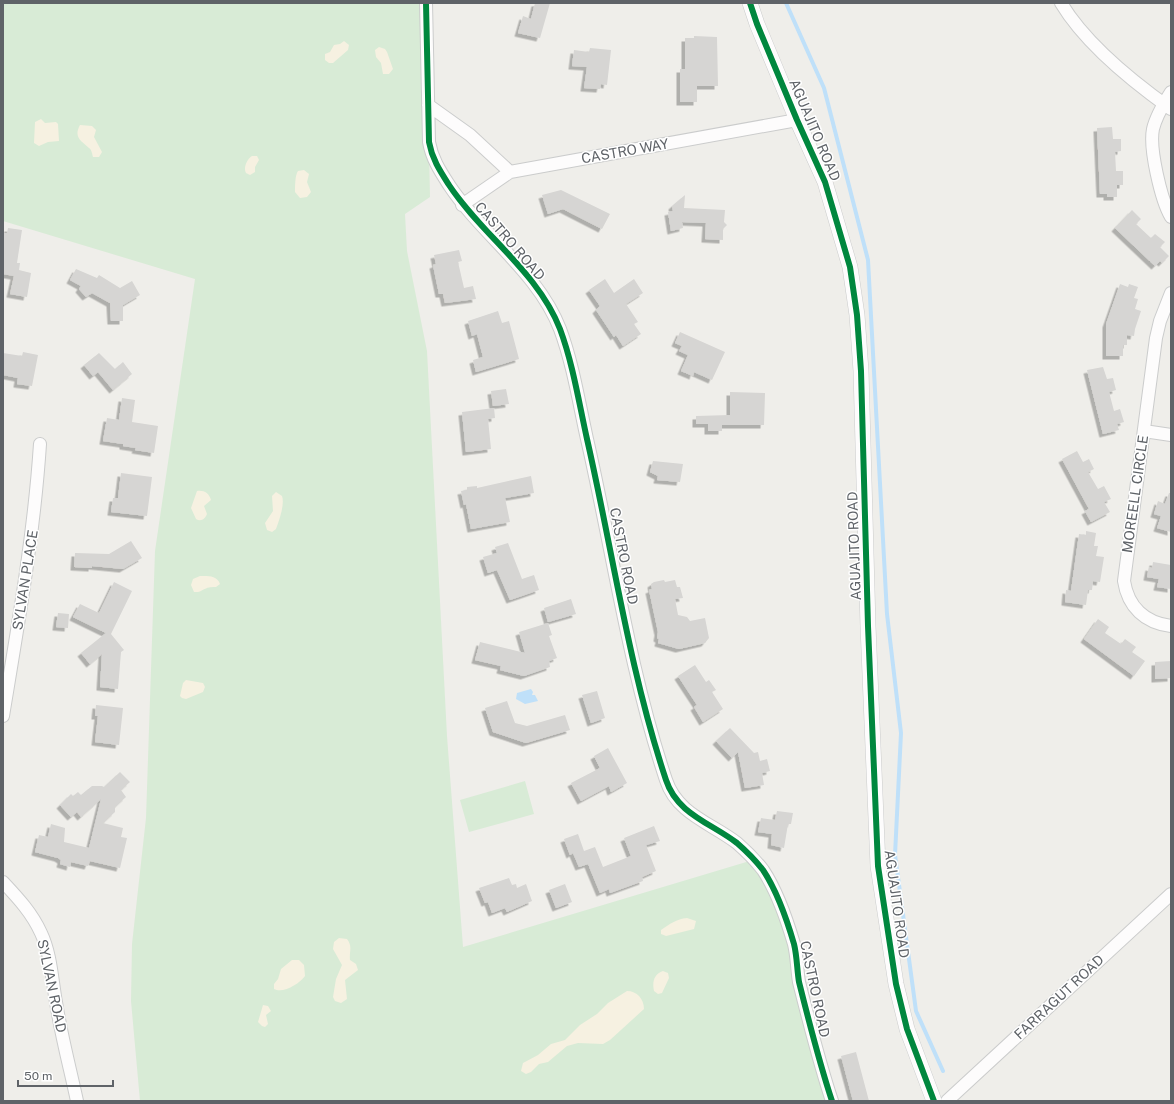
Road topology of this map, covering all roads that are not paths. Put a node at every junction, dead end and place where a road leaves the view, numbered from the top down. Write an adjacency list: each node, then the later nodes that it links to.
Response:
1 (426, 3): 5 (street, CASTRO ROAD)
2 (750, 3): 7 (street, AGUAJITO ROAD)
3 (1061, 3): 6 (street)
4 (1171, 92): 6 (street)
5 (428, 105): 8 (street); 9 (street, CASTRO ROAD)
6 (1167, 107): 10 (street)
7 (796, 120): 8 (street, CASTRO WAY); 21 (street, AGUAJITO ROAD)
8 (510, 172): 9 (street, CASTRO WAY)
9 (462, 205): 20 (street, CASTRO ROAD)
10 (1171, 217)
11 (1171, 293): 12 (street, MOREELL CIRCLE)
12 (1144, 431): 13 (street); 15 (street, MOREELL CIRCLE)
13 (1171, 435)
14 (40, 444): 16 (street, SYLVAN PLACE)
15 (1171, 626)
16 (3, 716)
17 (3, 882): 19 (street, SYLVAN ROAD)
18 (1171, 894): 22 (street, FARRAGUT ROAD)
19 (78, 1101)
20 (832, 1101)
21 (934, 1101)
22 (947, 1101)

